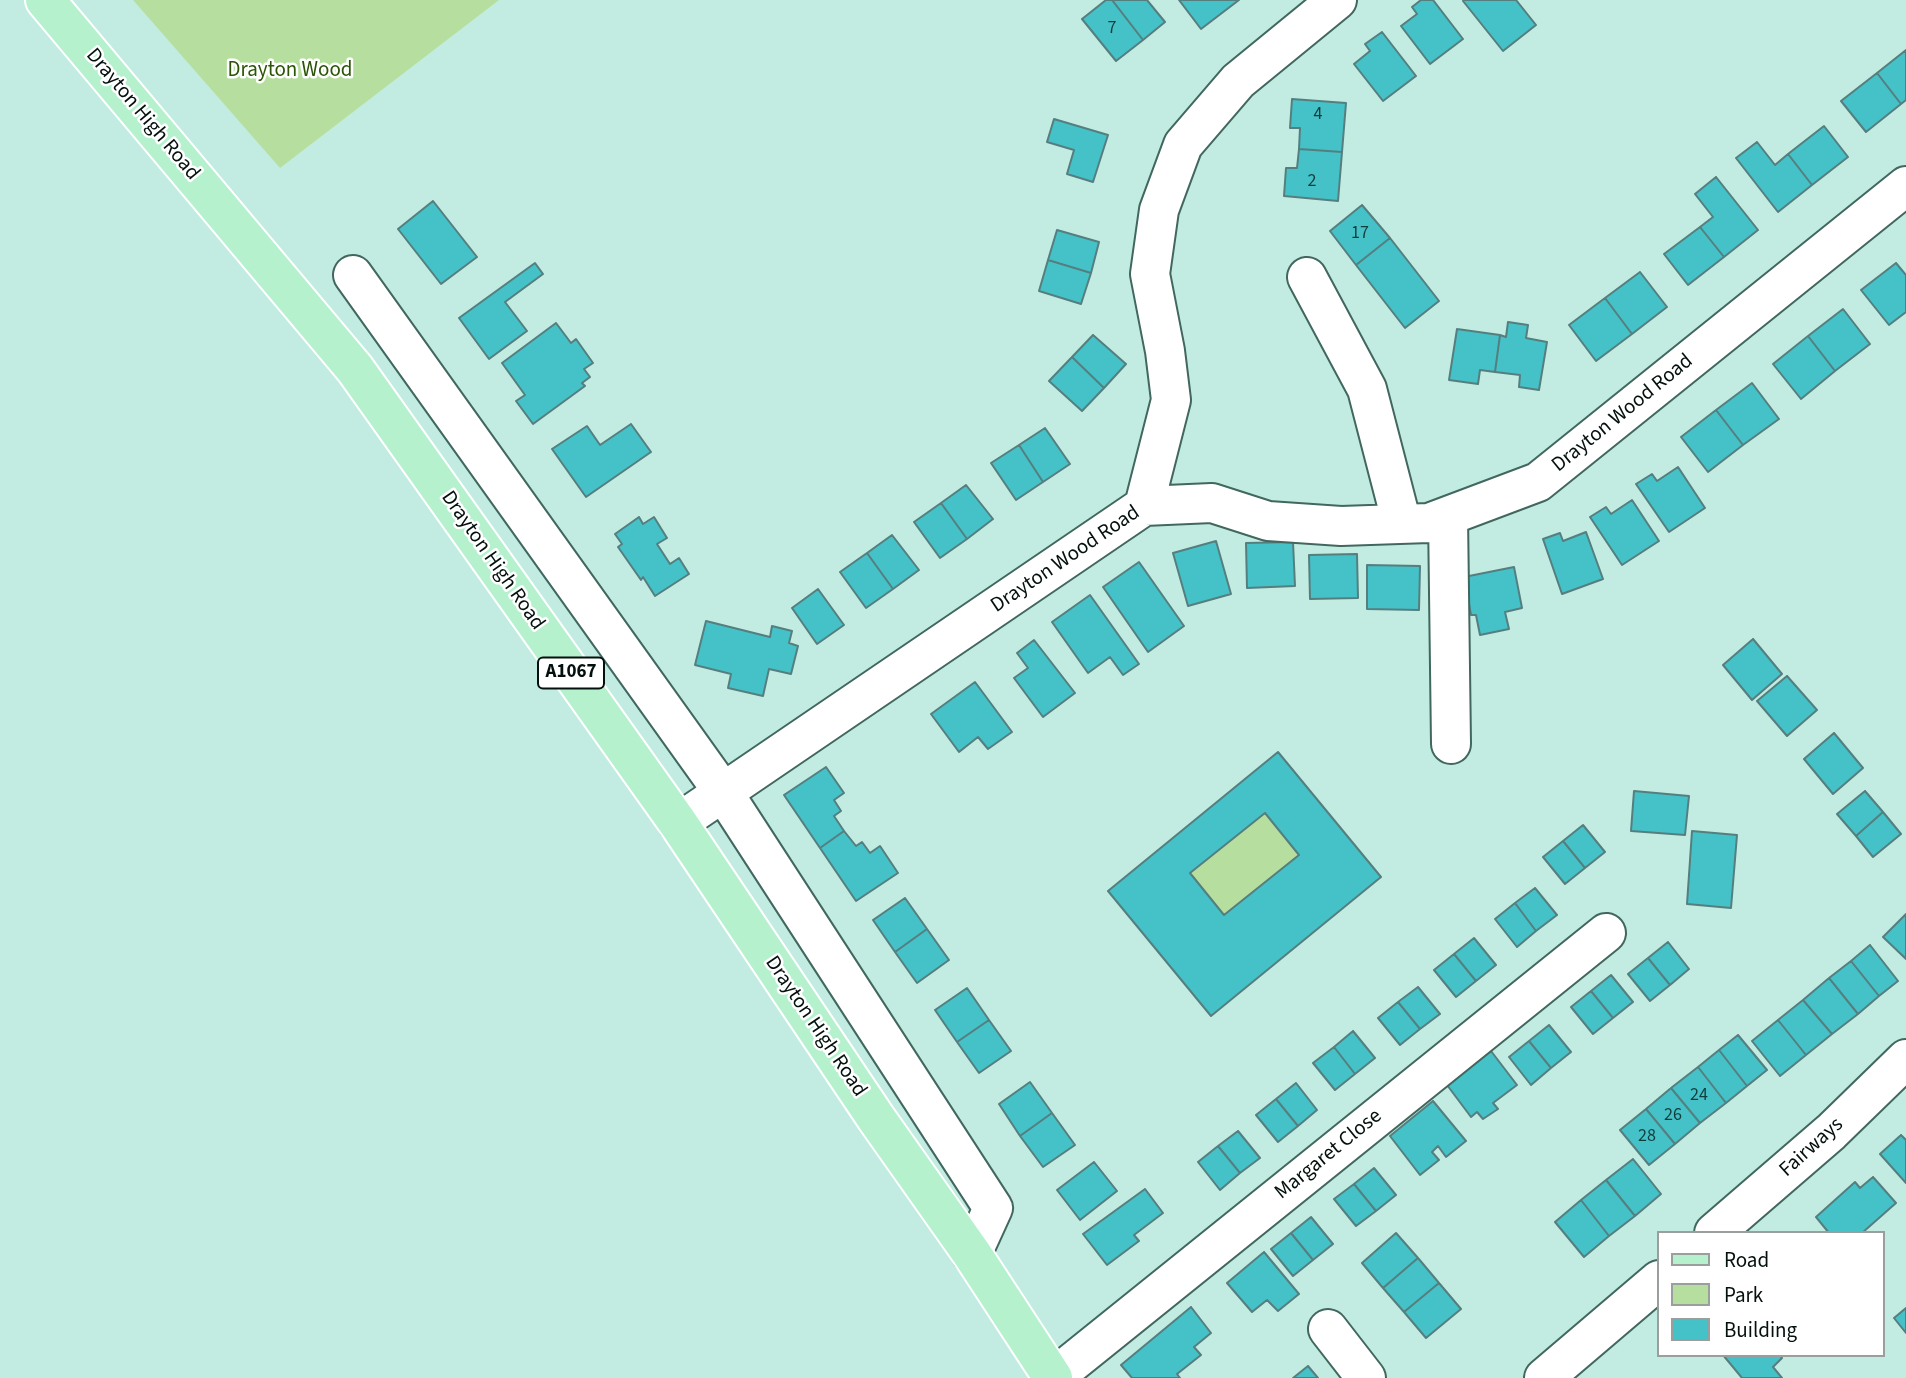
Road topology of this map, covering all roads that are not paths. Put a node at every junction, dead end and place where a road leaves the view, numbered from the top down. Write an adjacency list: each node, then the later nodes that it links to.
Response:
1 (45, 0): 11 (main road, Drayton High Road / A1067)
2 (1338, 0): 6 (street)
3 (1906, 186): 7 (street, Drayton Wood Road)
4 (353, 275): 10 (street)
5 (1307, 278): 8 (street)
6 (1144, 506): 8 (street, Drayton Wood Road); 10 (street, Drayton Wood Road)
7 (1448, 516): 8 (street, Drayton Wood Road); 9 (street)
8 (1402, 524)
9 (1451, 744)
10 (723, 792): 11 (street, Drayton Wood Road); 15 (street)
11 (678, 823): 15 (main road, Drayton High Road / A1067)
12 (1606, 933): 18 (street, Margaret Close)
13 (1906, 1059): 14 (street, Fairways)
14 (1716, 1231)
15 (972, 1254): 18 (main road, Drayton High Road / A1067)
16 (1658, 1281): 20 (street)
17 (1328, 1329): 19 (street)
18 (1053, 1378)
19 (1366, 1378)
20 (1544, 1378)

